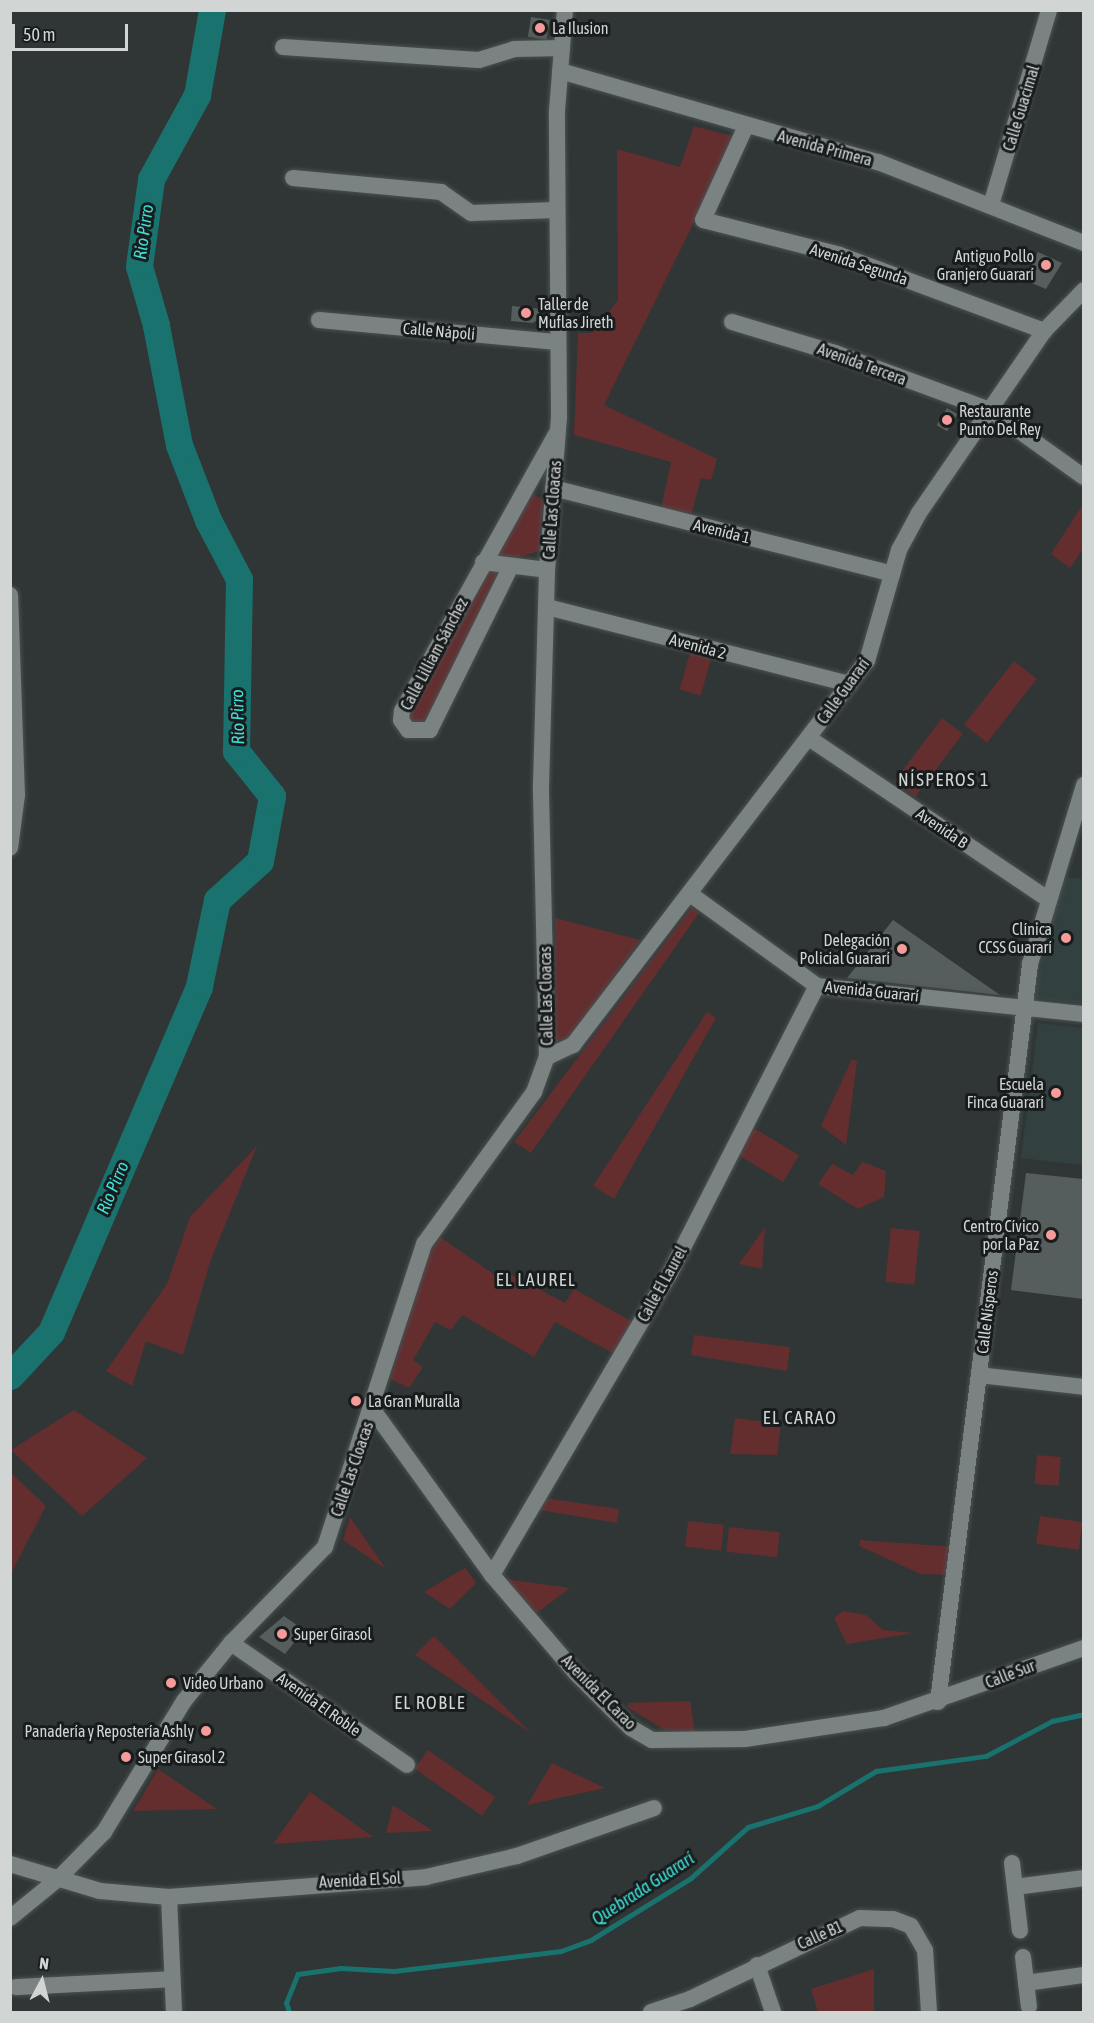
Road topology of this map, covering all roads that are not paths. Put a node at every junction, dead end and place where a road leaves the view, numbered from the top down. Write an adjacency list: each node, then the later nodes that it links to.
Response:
1 (565, 10): 4 (street, Calle Las Cloacas)
2 (1049, 10): 8 (street, Calle Guacimal)
3 (283, 47): 4 (street)
4 (562, 48): 5 (street, Calle Las Cloacas)
5 (560, 71): 6 (street, Avenida Primera); 9 (street, Calle Las Cloacas)
6 (746, 126): 8 (street, Avenida Primera); 14 (street, Avenida Segunda)
7 (293, 178): 9 (street)
8 (991, 205): 10 (street, Avenida Primera)
9 (556, 210): 15 (street, Calle Las Cloacas)
10 (1083, 243)
11 (1083, 290): 14 (street, Calle Guararí)
12 (319, 320): 15 (street, Calle Nápoli)
13 (732, 322): 16 (street, Avenida Tercera)
14 (1044, 331): 16 (street, Calle Guararí)
15 (558, 342): 17 (street, Calle Las Cloacas)
16 (990, 410): 18 (street, Avenida Tercera); 23 (street, Calle Guararí)
17 (558, 431): 19 (street, Calle Las Cloacas); 20 (street, Calle Lilliam Sánchez)
18 (1083, 477)
19 (552, 488): 22 (street, Calle Las Cloacas); 23 (street, Avenida 1)
20 (483, 562): 21 (street); 21 (street, Calle Lilliam Sánchez)
21 (511, 566): 22 (street)
22 (547, 570): 25 (street, Calle Las Cloacas)
23 (892, 574): 26 (street, Calle Guararí)
24 (10, 595): 27 (street)
25 (547, 607): 26 (street, Avenida 2); 36 (street, Calle Las Cloacas)
26 (849, 684): 28 (street, Calle Guararí)
27 (13, 717): 30 (street)
28 (809, 738): 31 (street, Calle Guararí); 32 (street, Avenida B)
29 (1083, 785): 32 (street, Calle Nísperos)
30 (10, 848)
31 (690, 894): 33 (street, Avenida Guararí); 36 (street, Calle Guararí)
32 (1046, 898): 34 (street, Calle Nísperos)
33 (817, 986): 34 (street, Avenida Guararí); 40 (street, Calle El Laurel)
34 (1026, 1007): 35 (street, Avenida Guararí); 37 (street, Calle Nísperos)
35 (1083, 1014)
36 (547, 1057): 39 (street, Calle Las Cloacas)
37 (979, 1375): 38 (street); 43 (street, Calle Nísperos)
38 (1083, 1387)
39 (373, 1410): 40 (street, Avenida El Carao); 41 (street, Calle Las Cloacas)
40 (492, 1575): 43 (street, Avenida El Carao)
41 (231, 1643): 44 (street, Avenida El Roble); 49 (street, Calle Las Cloacas)
42 (1083, 1648): 43 (street, Calle Sur)
43 (938, 1701)
44 (407, 1765)
45 (654, 1808): 51 (street, Avenida El Sol)
46 (1012, 1863): 50 (street)
47 (10, 1864): 49 (street, Avenida El Sol)
48 (1083, 1878): 50 (street)
49 (58, 1879): 51 (street, Avenida El Sol); 52 (street, Calle Las Cloacas)
50 (1015, 1887): 53 (street)
51 (169, 1897): 57 (street)
52 (10, 1918)
53 (1020, 1931)
54 (1023, 1957): 58 (street)
55 (757, 1965): 62 (street, Calle B1); 63 (street); 64 (street, Calle B1)
56 (1083, 1975): 58 (street)
57 (172, 1979): 59 (street); 61 (street)
58 (1026, 1983): 60 (street)
59 (15, 1988)
60 (1029, 2007)
61 (174, 2013)
62 (651, 2013)
63 (773, 2013)
64 (929, 2013)

